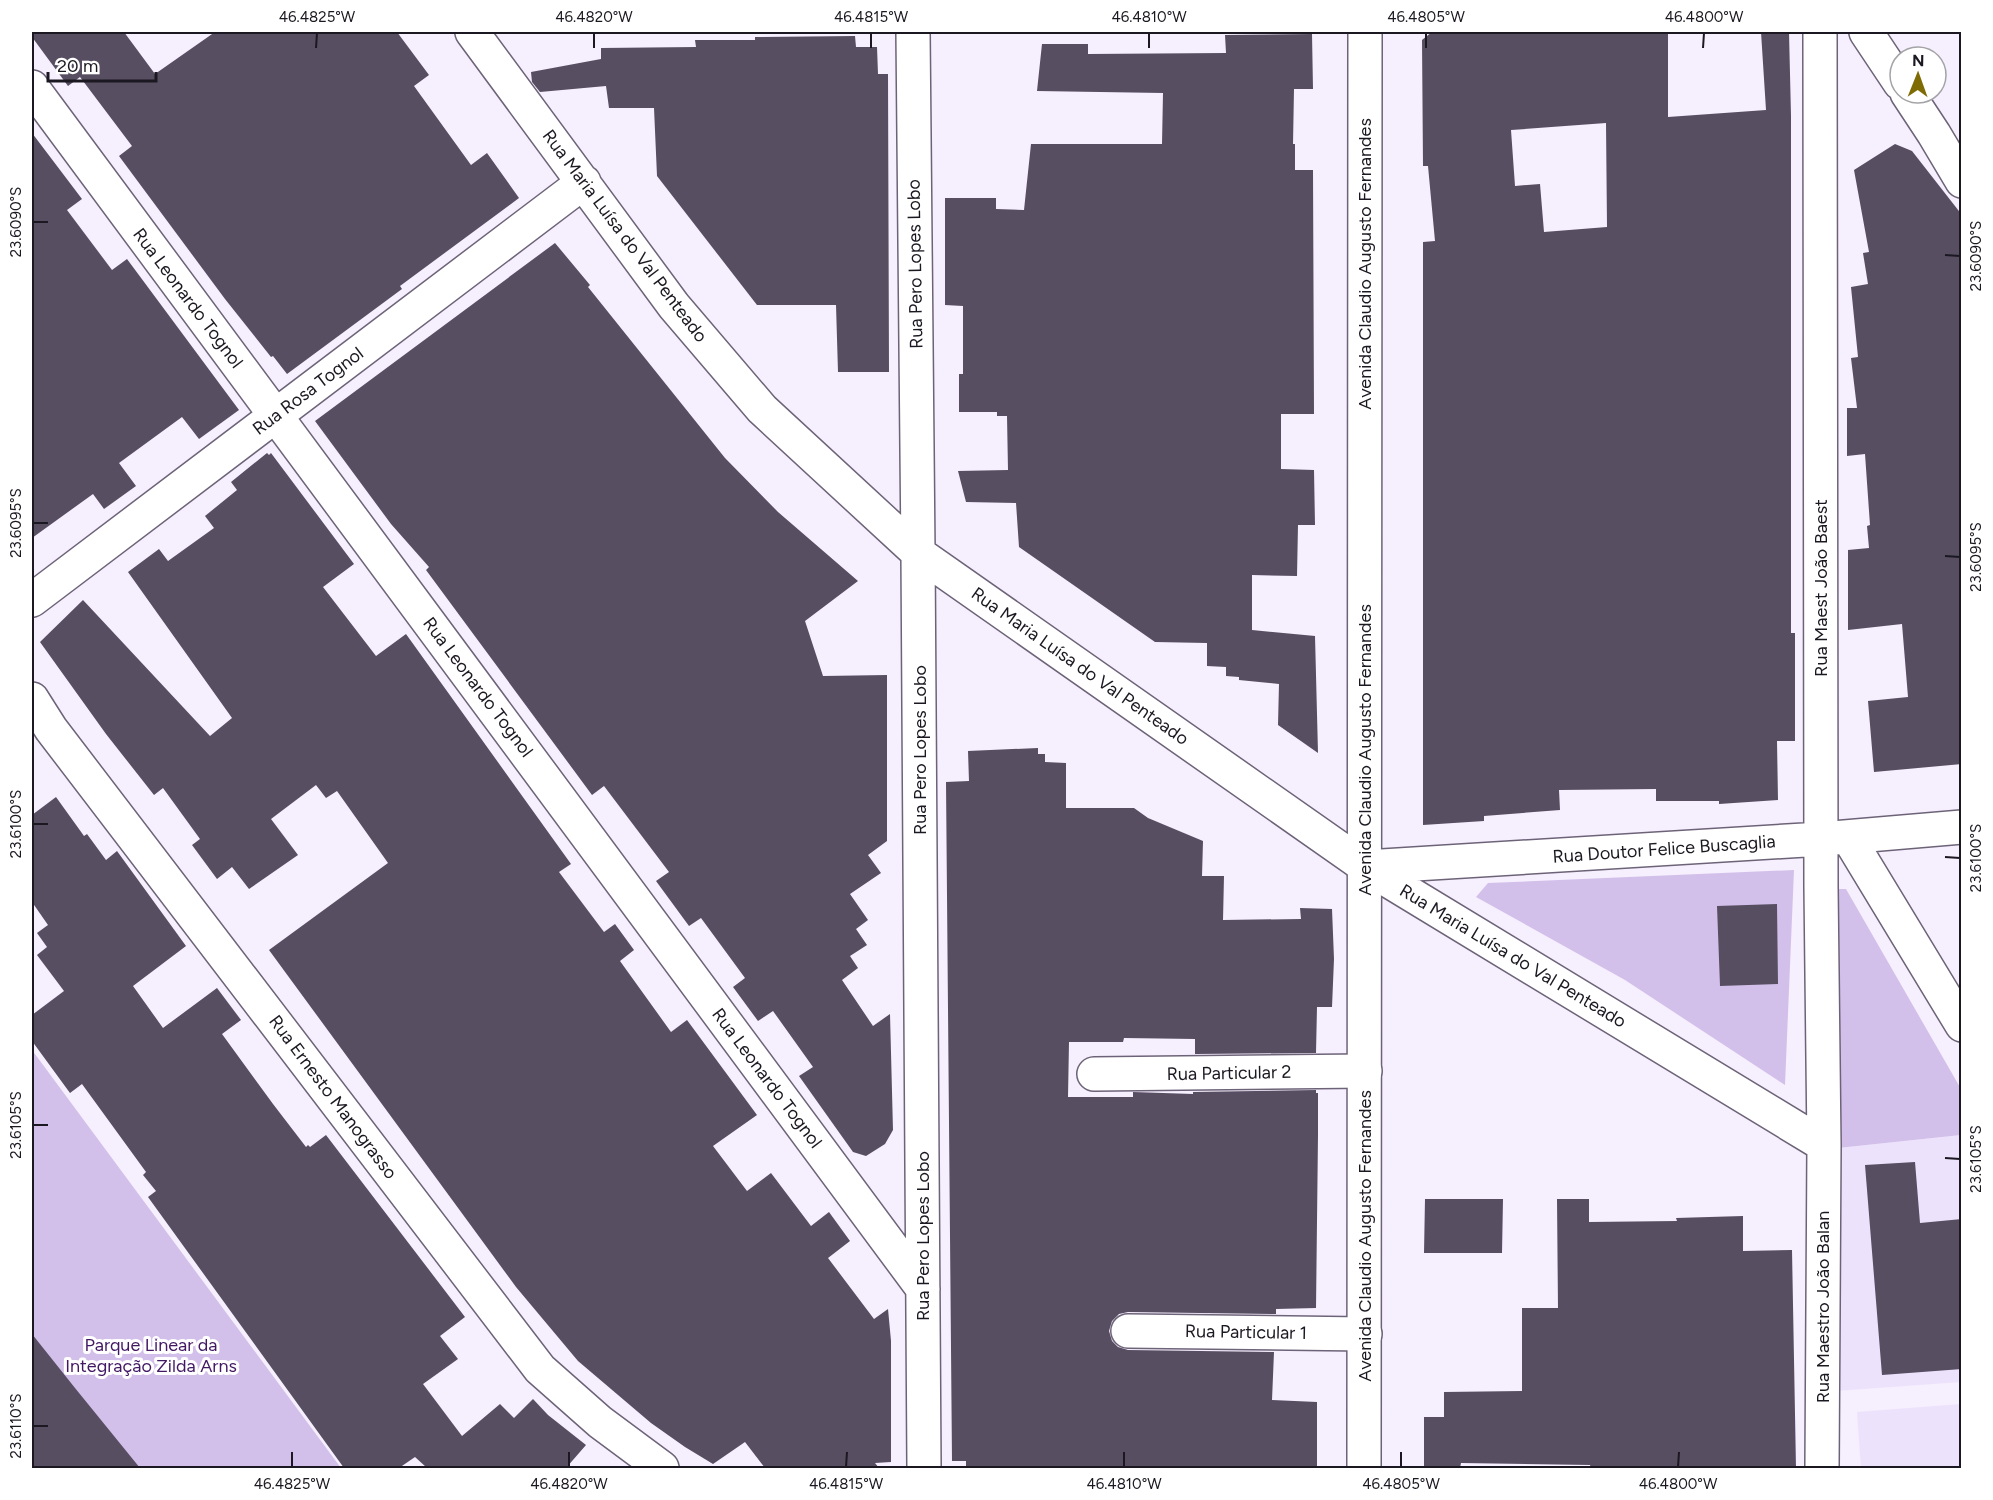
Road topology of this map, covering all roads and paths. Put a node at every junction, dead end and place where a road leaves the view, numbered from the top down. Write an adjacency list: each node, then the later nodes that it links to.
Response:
1 (472, 32): 10 (street, Rua Maria Luísa do Val Penteado)
2 (912, 32): 12 (street, Rua Pero Lopes Lobo)
3 (1365, 32): 18 (street, Avenida Claudio Augusto Fernandes)
4 (1820, 32): 17 (street, Rua Maest João Baest)
5 (1866, 32): 6 (street)
6 (1888, 65)
7 (32, 87): 11 (street, Rua Leonardo Tognol)
8 (1915, 105): 9 (street)
9 (1962, 181)
10 (584, 182): 11 (street, Rua Rosa Tognol); 12 (street, Rua Maria Luísa do Val Penteado)
11 (276, 415): 13 (street, Rua Rosa Tognol); 23 (street, Rua Leonardo Tognol)
12 (918, 553): 18 (street, Rua Maria Luísa do Val Penteado); 23 (street, Rua Pero Lopes Lobo)
13 (32, 600)
14 (32, 699): 15 (street, Rua Ernesto Manograsso)
15 (41, 735): 26 (street, Rua Ernesto Manograsso)
16 (1962, 827): 17 (street, Rua Doutor Felice Buscaglia)
17 (1834, 838): 18 (street, Rua Doutor Felice Buscaglia); 19 (street); 22 (street, Rua Maest João Baest)
18 (1366, 867): 20 (street, Avenida Claudio Augusto Fernandes); 22 (street, Rua Maria Luísa do Val Penteado)
19 (1962, 1025)
20 (1365, 1071): 21 (street, Rua Particular 2); 25 (street, Avenida Claudio Augusto Fernandes)
21 (1094, 1074)
22 (1824, 1145): 29 (street, Rua Maestro João Balan)
23 (923, 1289): 27 (street, Rua Pero Lopes Lobo)
24 (1128, 1331): 25 (street, Rua Particular 1)
25 (1365, 1334): 28 (street, Avenida Claudio Augusto Fernandes)
26 (662, 1468)
27 (924, 1468)
28 (1364, 1468)
29 (1822, 1468)

